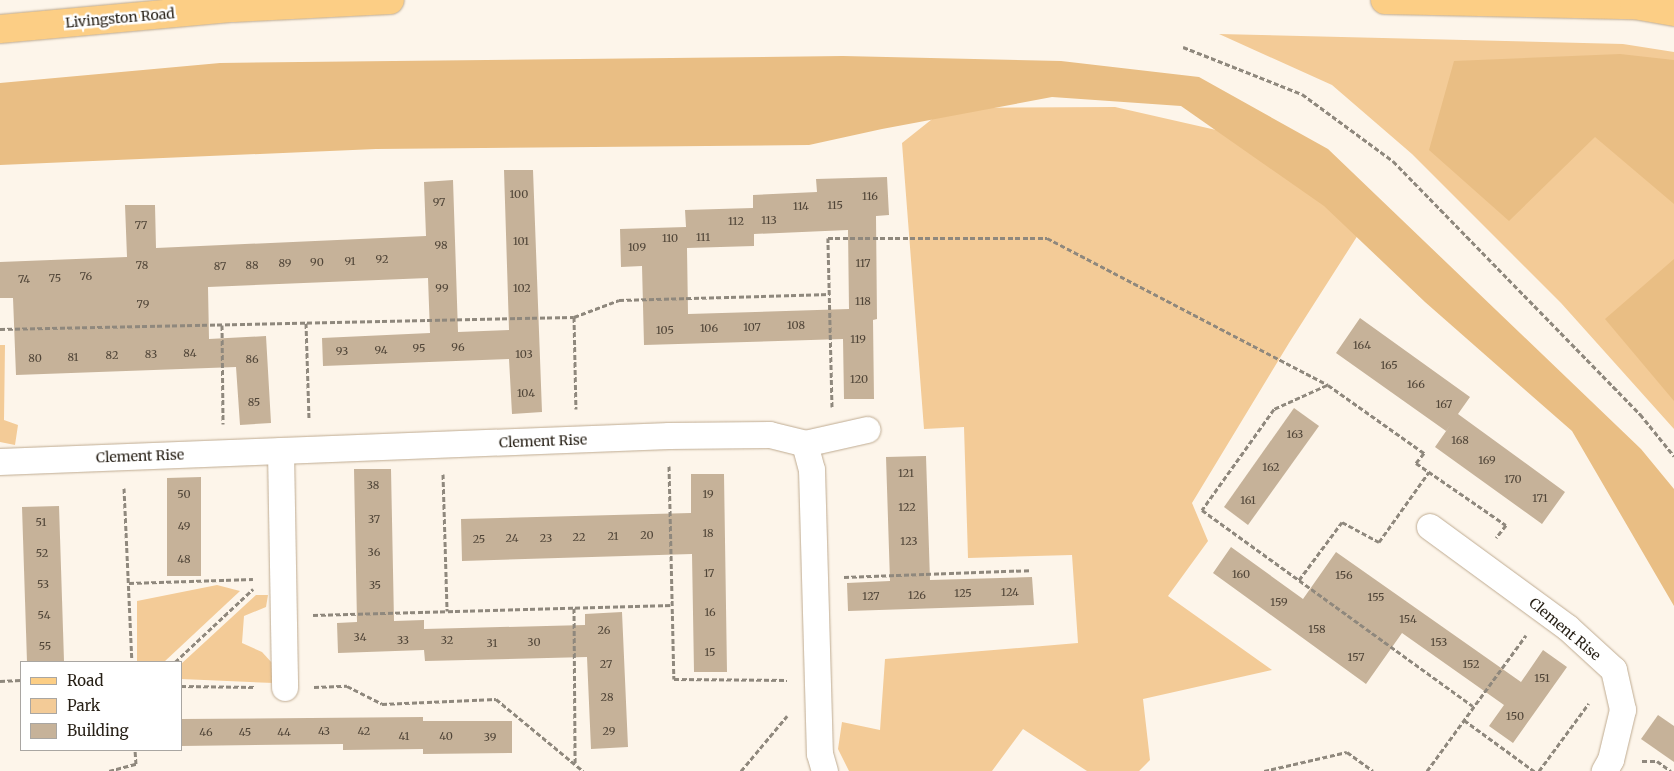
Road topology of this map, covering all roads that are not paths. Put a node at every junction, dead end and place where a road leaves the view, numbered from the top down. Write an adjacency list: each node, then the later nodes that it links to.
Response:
1 (390, 0): 4 (main road, Livingston Road)
2 (1385, 0): 3 (main road)
3 (1674, 12)
4 (0, 29)
5 (867, 430): 6 (street, Clement Rise)
6 (805, 444): 7 (street, Clement Rise); 11 (street)
7 (281, 451): 8 (street, Clement Rise); 10 (street)
8 (0, 462)
9 (1430, 527): 12 (street, Clement Rise)
10 (285, 688)
11 (825, 771)
12 (1605, 771)

